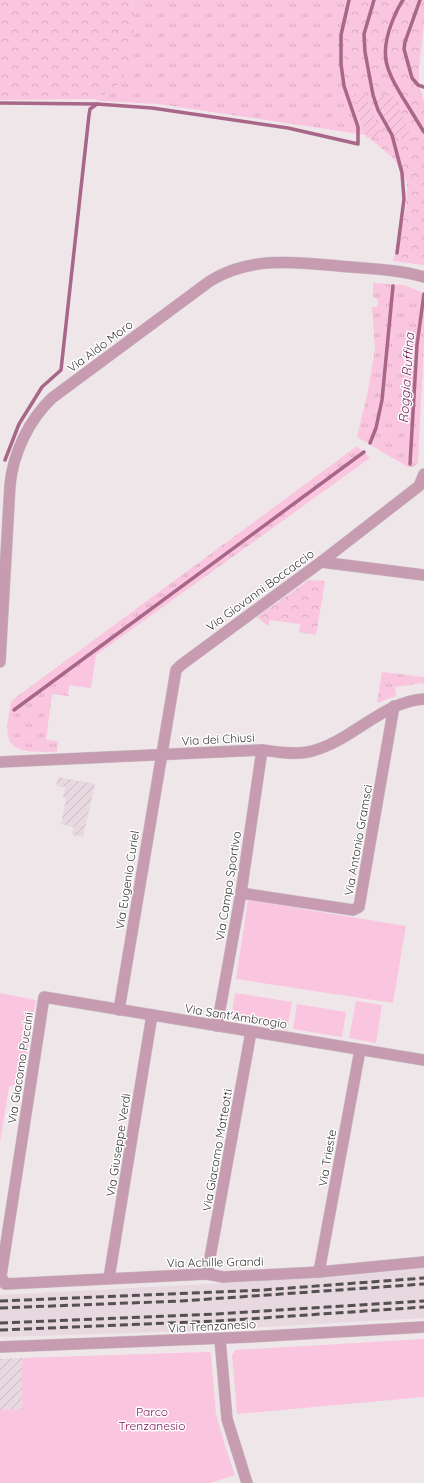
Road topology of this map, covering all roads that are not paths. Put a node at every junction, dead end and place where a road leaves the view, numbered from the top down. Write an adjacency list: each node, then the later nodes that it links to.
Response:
1 (424, 277): 5 (street, Via Aldo Moro)
2 (424, 474): 3 (street, Via Giovanni Boccaccio)
3 (321, 562): 4 (street); 9 (street, Via Giovanni Boccaccio)
4 (424, 575)
5 (0, 662)
6 (424, 699): 7 (street, Via dei Chiusi)
7 (394, 706): 8 (street, Via dei Chiusi); 11 (street, Via Antonio Gramsci)
8 (262, 750): 9 (street, Via dei Chiusi); 11 (street, Via Campo Sportivo)
9 (161, 755): 10 (street, Via dei Chiusi); 13 (street, Via Eugenio Curiel)
10 (0, 762)
11 (241, 893): 15 (street, Via Campo Sportivo)
12 (44, 997): 13 (street, Via Sant'Ambrogio); 23 (street, Via Giacomo Puccini)
13 (119, 1010): 14 (street, Via Sant'Ambrogio)
14 (152, 1015): 15 (street, Via Sant'Ambrogio); 22 (street, Via Giuseppe Verdi)
15 (218, 1026): 16 (street, Via Sant'Ambrogio)
16 (251, 1032): 17 (street, Via Sant'Ambrogio); 21 (street, Via Giacomo Matteotti)
17 (360, 1050): 18 (street, Via Sant'Ambrogio); 20 (street, Via Trieste)
18 (424, 1060)
19 (424, 1262): 20 (street, Via Achille Grandi)
20 (319, 1272): 21 (street, Via Achille Grandi)
21 (207, 1274): 22 (street, Via Achille Grandi)
22 (109, 1278): 23 (street, Via Achille Grandi)
23 (5, 1284)
24 (424, 1327): 25 (street, Via Trenzanesio)
25 (220, 1339): 26 (street, Via Trenzanesio); 27 (street)
26 (0, 1347)
27 (247, 1483)

